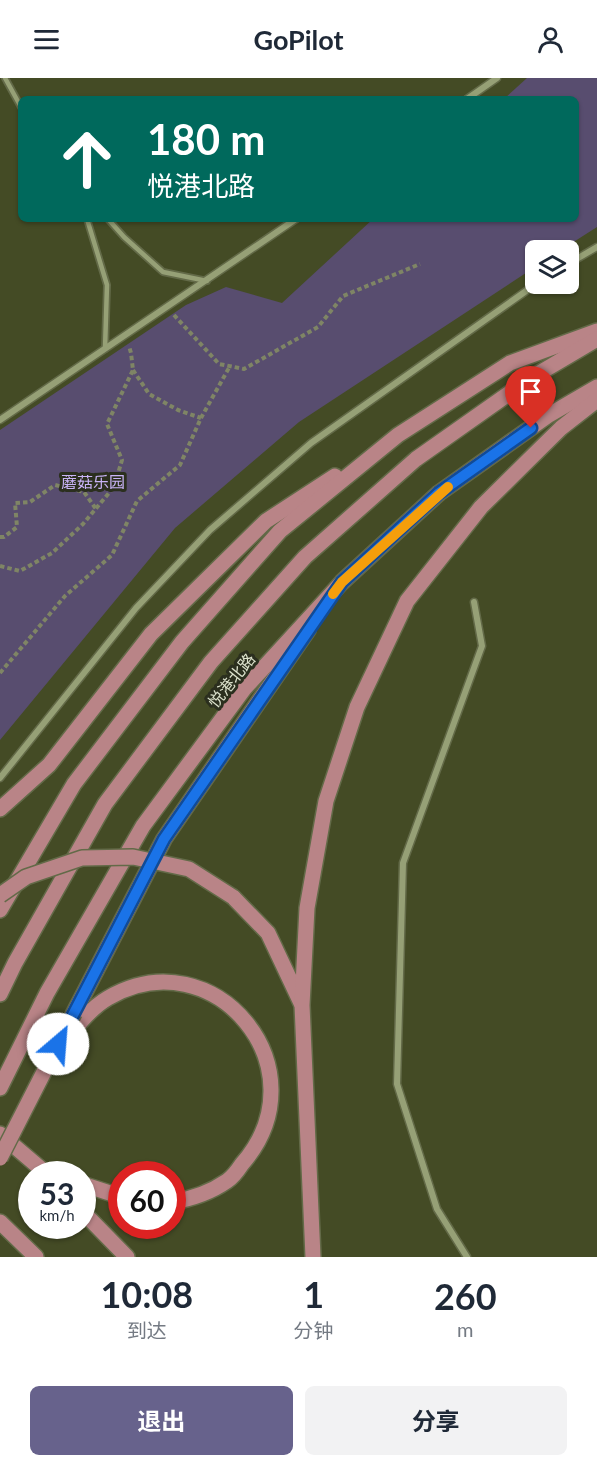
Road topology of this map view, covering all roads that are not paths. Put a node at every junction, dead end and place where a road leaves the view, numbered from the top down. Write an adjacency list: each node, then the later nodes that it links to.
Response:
1 (5, 78): 4 (lane)
2 (497, 78): 3 (street)
3 (471, 96)
4 (18, 102)
5 (88, 222): 14 (lane)
6 (111, 222): 10 (lane)
7 (292, 222): 10 (street)
8 (597, 247): 9 (street)
9 (579, 258)
10 (207, 281): 14 (street)
11 (525, 292): 21 (street)
12 (597, 331): 18 (main road)
13 (597, 339): 25 (main road, 悦港北路)
14 (105, 349): 17 (street)
15 (597, 387): 19 (main road, 悦港北路)
16 (597, 400): 26 (main road)
17 (0, 420)
18 (398, 435): 22 (main road); 24 (main road)
19 (342, 582): 27 (main road); 28 (main road, 悦港北路)
20 (474, 602): 39 (street)
21 (0, 778)
22 (0, 810)
23 (0, 895): 26 (main road, bridge)
24 (0, 910)
25 (0, 994)
26 (302, 1005): 38 (main road)
27 (79, 1016): 30 (main road, bridge); 32 (main road)
28 (0, 1088)
29 (0, 1134): 31 (main road)
30 (0, 1158)
31 (33, 1161)
32 (186, 1200)
33 (2, 1224): 35 (main road); 36 (main road)
34 (96, 1225): 37 (main road)
35 (28, 1257)
36 (36, 1257)
37 (127, 1257)
38 (313, 1257)
39 (467, 1257)

